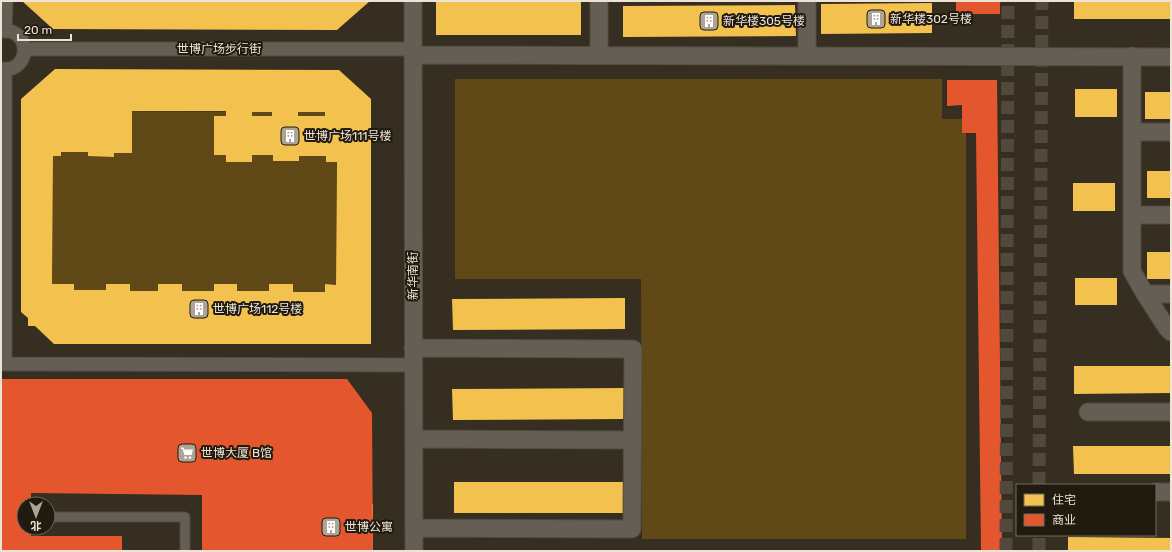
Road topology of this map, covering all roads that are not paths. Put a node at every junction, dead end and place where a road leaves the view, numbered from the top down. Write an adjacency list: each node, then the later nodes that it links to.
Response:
1 (6, 1): 5 (street)
2 (413, 1): 7 (street, 新华南街)
3 (599, 1): 8 (street)
4 (807, 1): 9 (street)
5 (3, 31): 6 (street)
6 (25, 49): 7 (street, 世博广场步行街); 12 (street)
7 (413, 52): 8 (street); 20 (street, 新华南街)
8 (599, 56): 9 (street)
9 (807, 56): 10 (street)
10 (1132, 56): 11 (street); 13 (street)
11 (1171, 57)
12 (3, 69): 21 (street)
13 (1132, 132): 14 (street); 15 (street)
14 (1171, 132)
15 (1132, 215): 16 (street); 17 (street)
16 (1171, 215)
17 (1145, 294): 18 (street); 19 (street)
18 (1171, 294)
19 (1171, 332)
20 (413, 348): 22 (street, 新华南街); 26 (street)
21 (3, 364): 22 (street)
22 (413, 364): 25 (street, 新华南街)
23 (1088, 412): 24 (street)
24 (1171, 412)
25 (414, 439): 26 (street); 30 (street, 新华南街)
26 (632, 440): 30 (street)
27 (1156, 492): 28 (street)
28 (1171, 492)
29 (56, 517): 31 (lane)
30 (414, 528): 32 (street, 新华南街)
31 (185, 551)
32 (414, 551)

